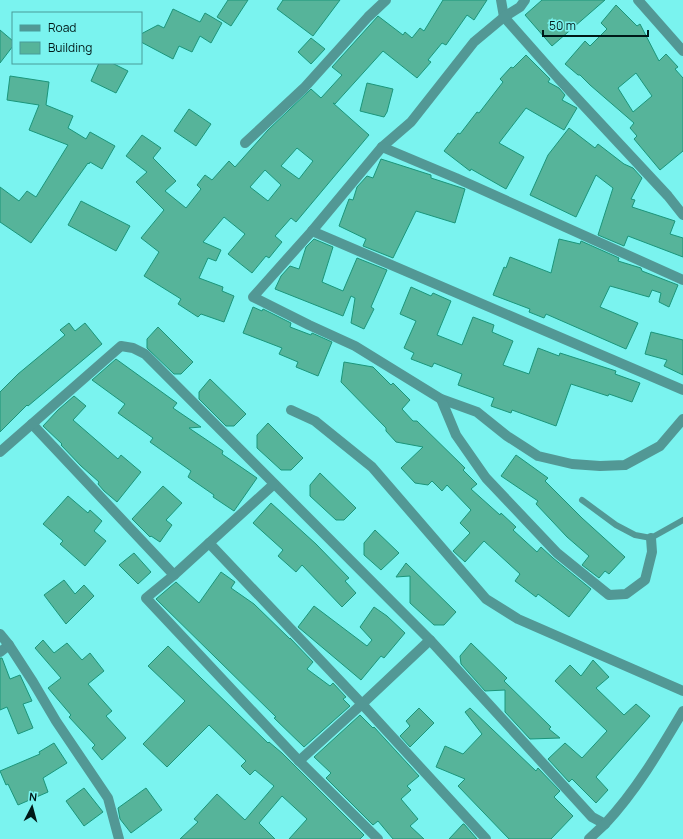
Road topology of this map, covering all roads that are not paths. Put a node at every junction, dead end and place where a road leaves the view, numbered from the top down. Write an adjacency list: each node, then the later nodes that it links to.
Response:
1 (386, 0): 7 (street)
2 (501, 0): 5 (street)
3 (525, 0): 5 (street)
4 (638, 0): 6 (street)
5 (504, 17): 8 (street); 9 (street)
6 (683, 51)
7 (245, 143)
8 (382, 146): 10 (street); 11 (street)
9 (683, 215)
10 (312, 231): 12 (street); 13 (street)
11 (683, 280)
12 (683, 390)
13 (441, 399): 15 (street); 21 (street)
14 (291, 410): 28 (street)
15 (683, 419)
16 (32, 424): 17 (street); 18 (street); 23 (street)
17 (0, 452)
18 (274, 484): 22 (street); 25 (street)
19 (582, 500): 21 (lane)
20 (683, 520): 21 (lane)
21 (651, 538)
22 (209, 543): 23 (street); 29 (street)
23 (174, 575): 31 (street)
24 (0, 634): 26 (street)
25 (430, 640): 29 (street); 32 (street)
26 (9, 645): 27 (street); 33 (street)
27 (0, 652)
28 (683, 691)
29 (362, 704): 31 (street); 35 (street)
30 (683, 711): 32 (street)
31 (299, 761): 34 (street)
32 (605, 824): 36 (street)
33 (119, 839)
34 (378, 839)
35 (486, 839)
36 (589, 839)

